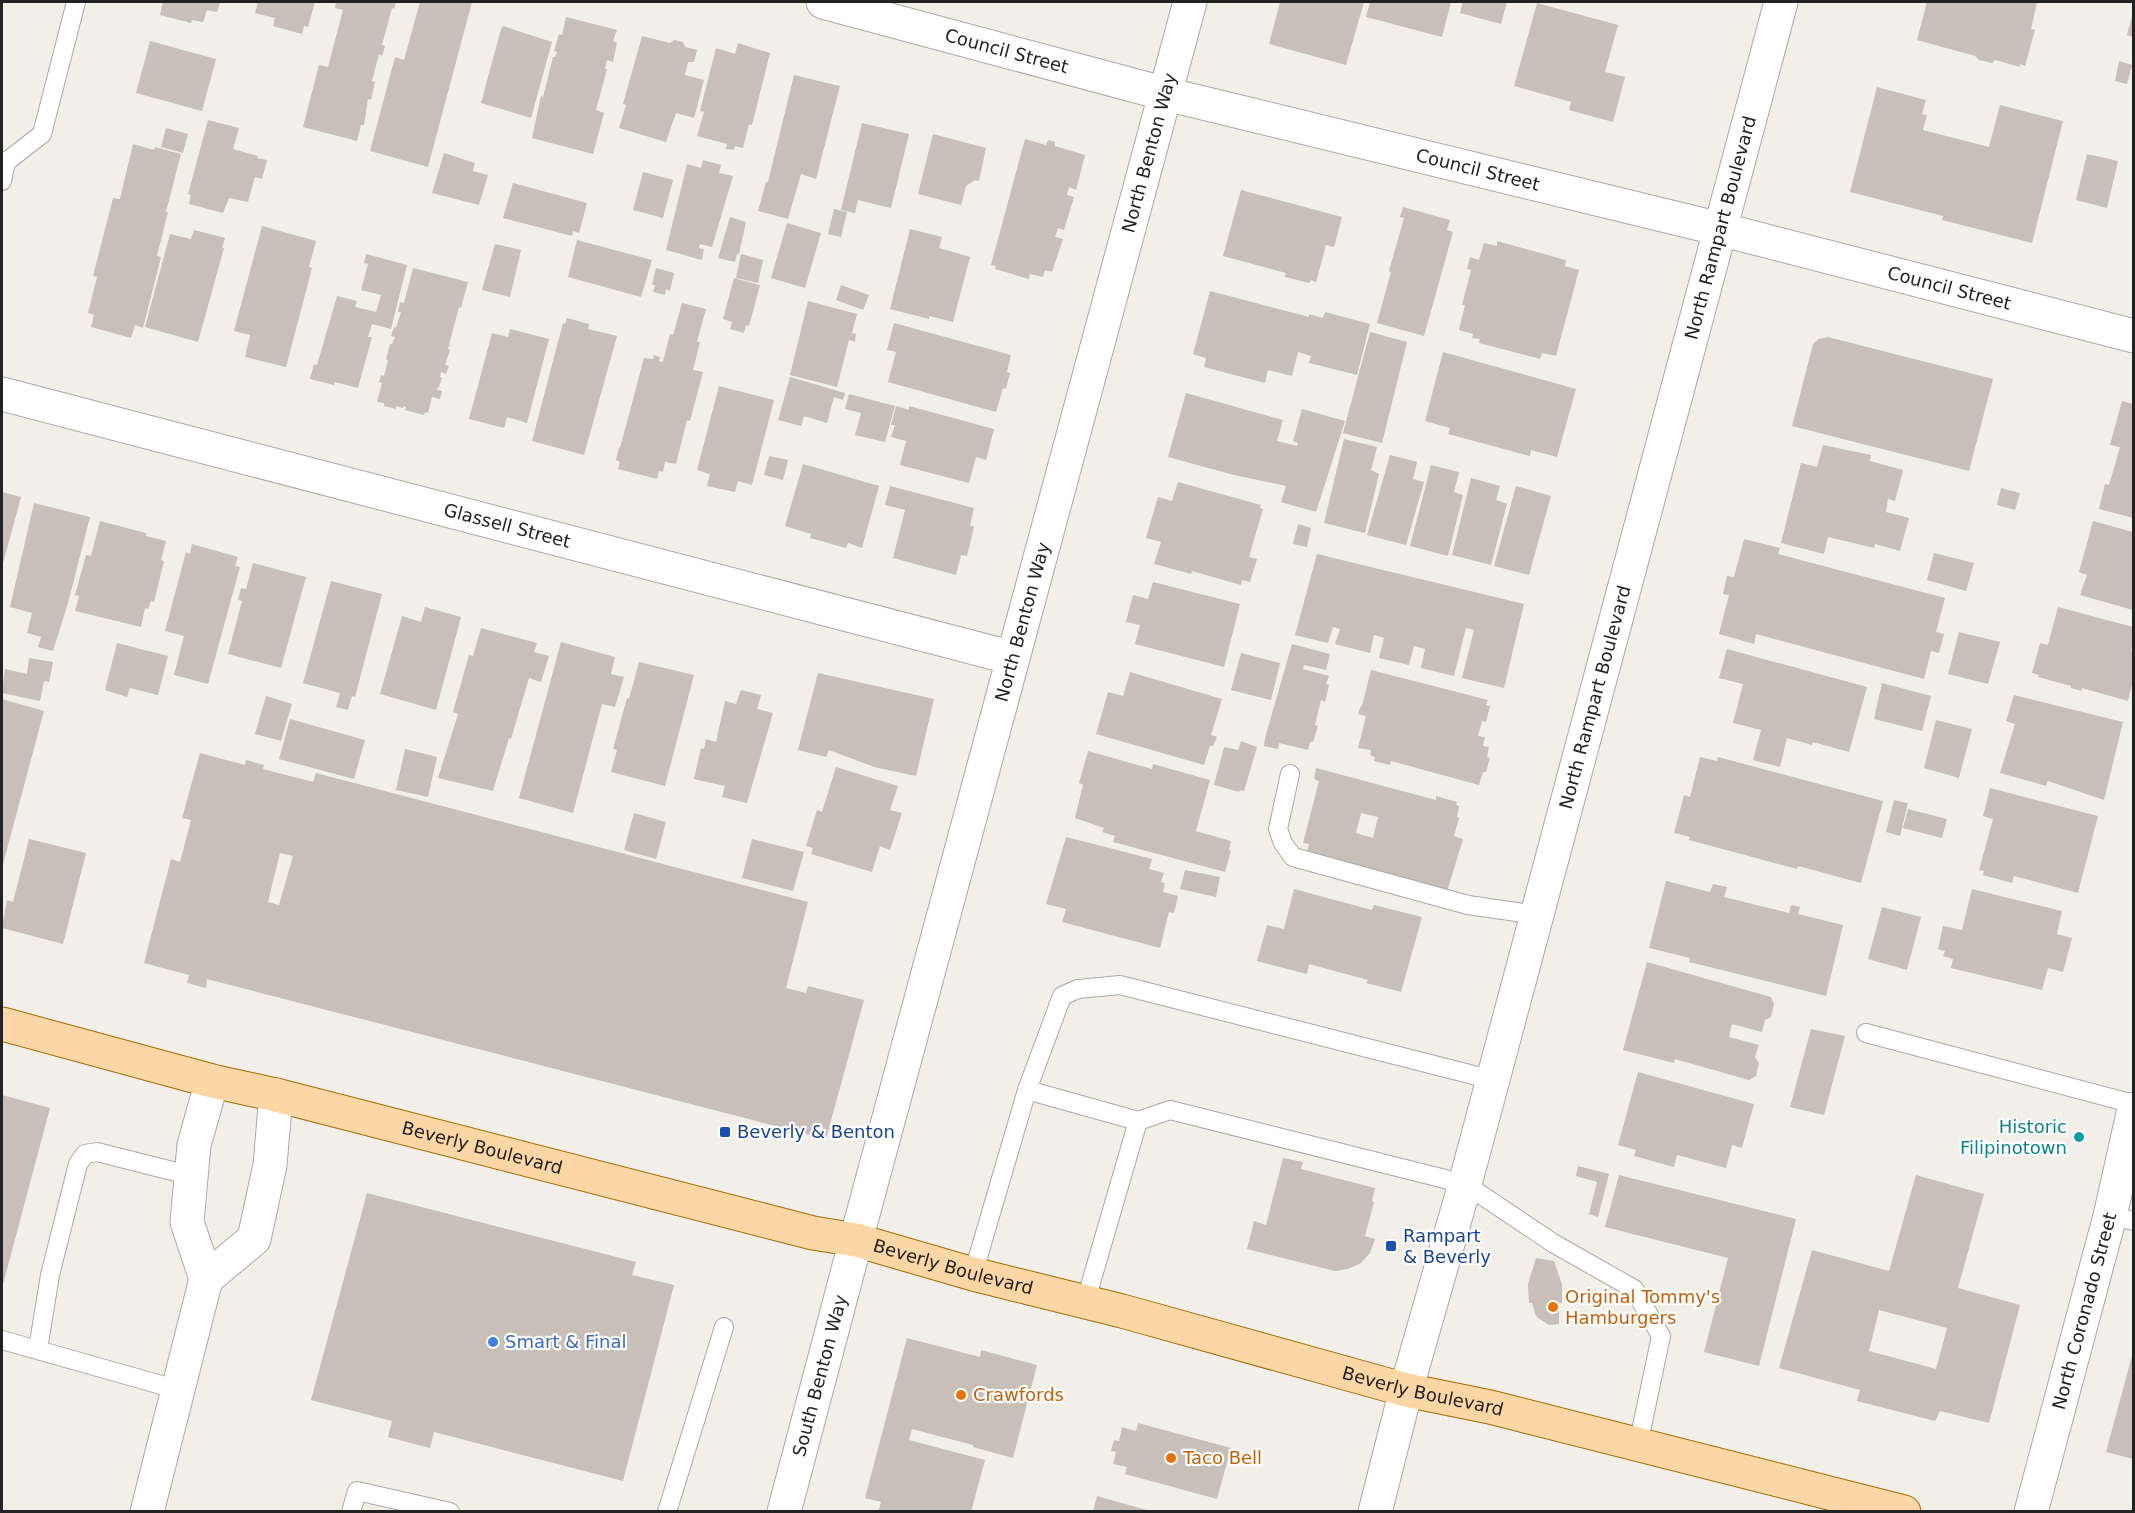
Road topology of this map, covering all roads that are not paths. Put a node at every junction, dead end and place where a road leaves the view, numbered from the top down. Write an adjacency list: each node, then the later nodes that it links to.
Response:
1 (76, 2): 6 (lane)
2 (823, 2): 5 (street, Council Street)
3 (1190, 2): 5 (street, North Benton Way)
4 (1781, 2): 8 (street, North Rampart Boulevard)
5 (1166, 94): 8 (street, Council Street); 11 (street, North Benton Way)
6 (4, 161): 7 (lane)
7 (2, 181)
8 (1719, 229): 9 (street, Council Street); 13 (street, North Rampart Boulevard)
9 (2133, 336)
10 (2, 394): 11 (street, Glassell Street)
11 (1013, 658): 26 (street, North Benton Way)
12 (1290, 774): 13 (lane)
13 (1537, 915): 16 (street, North Rampart Boulevard)
14 (2, 1024): 17 (main road, Beverly Boulevard)
15 (1866, 1033): 20 (lane)
16 (1493, 1080): 18 (lane); 24 (street, North Rampart Boulevard)
17 (212, 1081): 19 (main road, Beverly Boulevard); 23 (street)
18 (1027, 1090): 22 (lane); 27 (lane)
19 (276, 1095): 26 (main road, Beverly Boulevard); 28 (street)
20 (2133, 1104)
21 (2133, 1109): 25 (street, North Coronado Street)
22 (1138, 1121): 24 (lane); 29 (lane)
23 (192, 1176): 28 (street); 32 (lane)
24 (1465, 1184): 34 (street, North Rampart Boulevard); 35 (lane)
25 (2122, 1218): 43 (street, North Coronado Street)
26 (856, 1240): 27 (main road, Beverly Boulevard); 40 (street, South Benton Way)
27 (973, 1274): 29 (main road, Beverly Boulevard)
28 (206, 1280): 33 (street)
29 (1085, 1303): 34 (main road, Beverly Boulevard)
30 (724, 1328): 39 (lane)
31 (2, 1340): 32 (lane)
32 (38, 1348): 33 (lane)
33 (179, 1390): 36 (street)
34 (1406, 1390): 35 (main road, Beverly Boulevard); 41 (street, North Rampart Boulevard)
35 (1638, 1445): 42 (main road, Beverly Boulevard)
36 (147, 1512)
37 (351, 1512): 38 (lane)
38 (450, 1512)
39 (667, 1512)
40 (784, 1512)
41 (1375, 1512)
42 (1904, 1512)
43 (2031, 1512)

